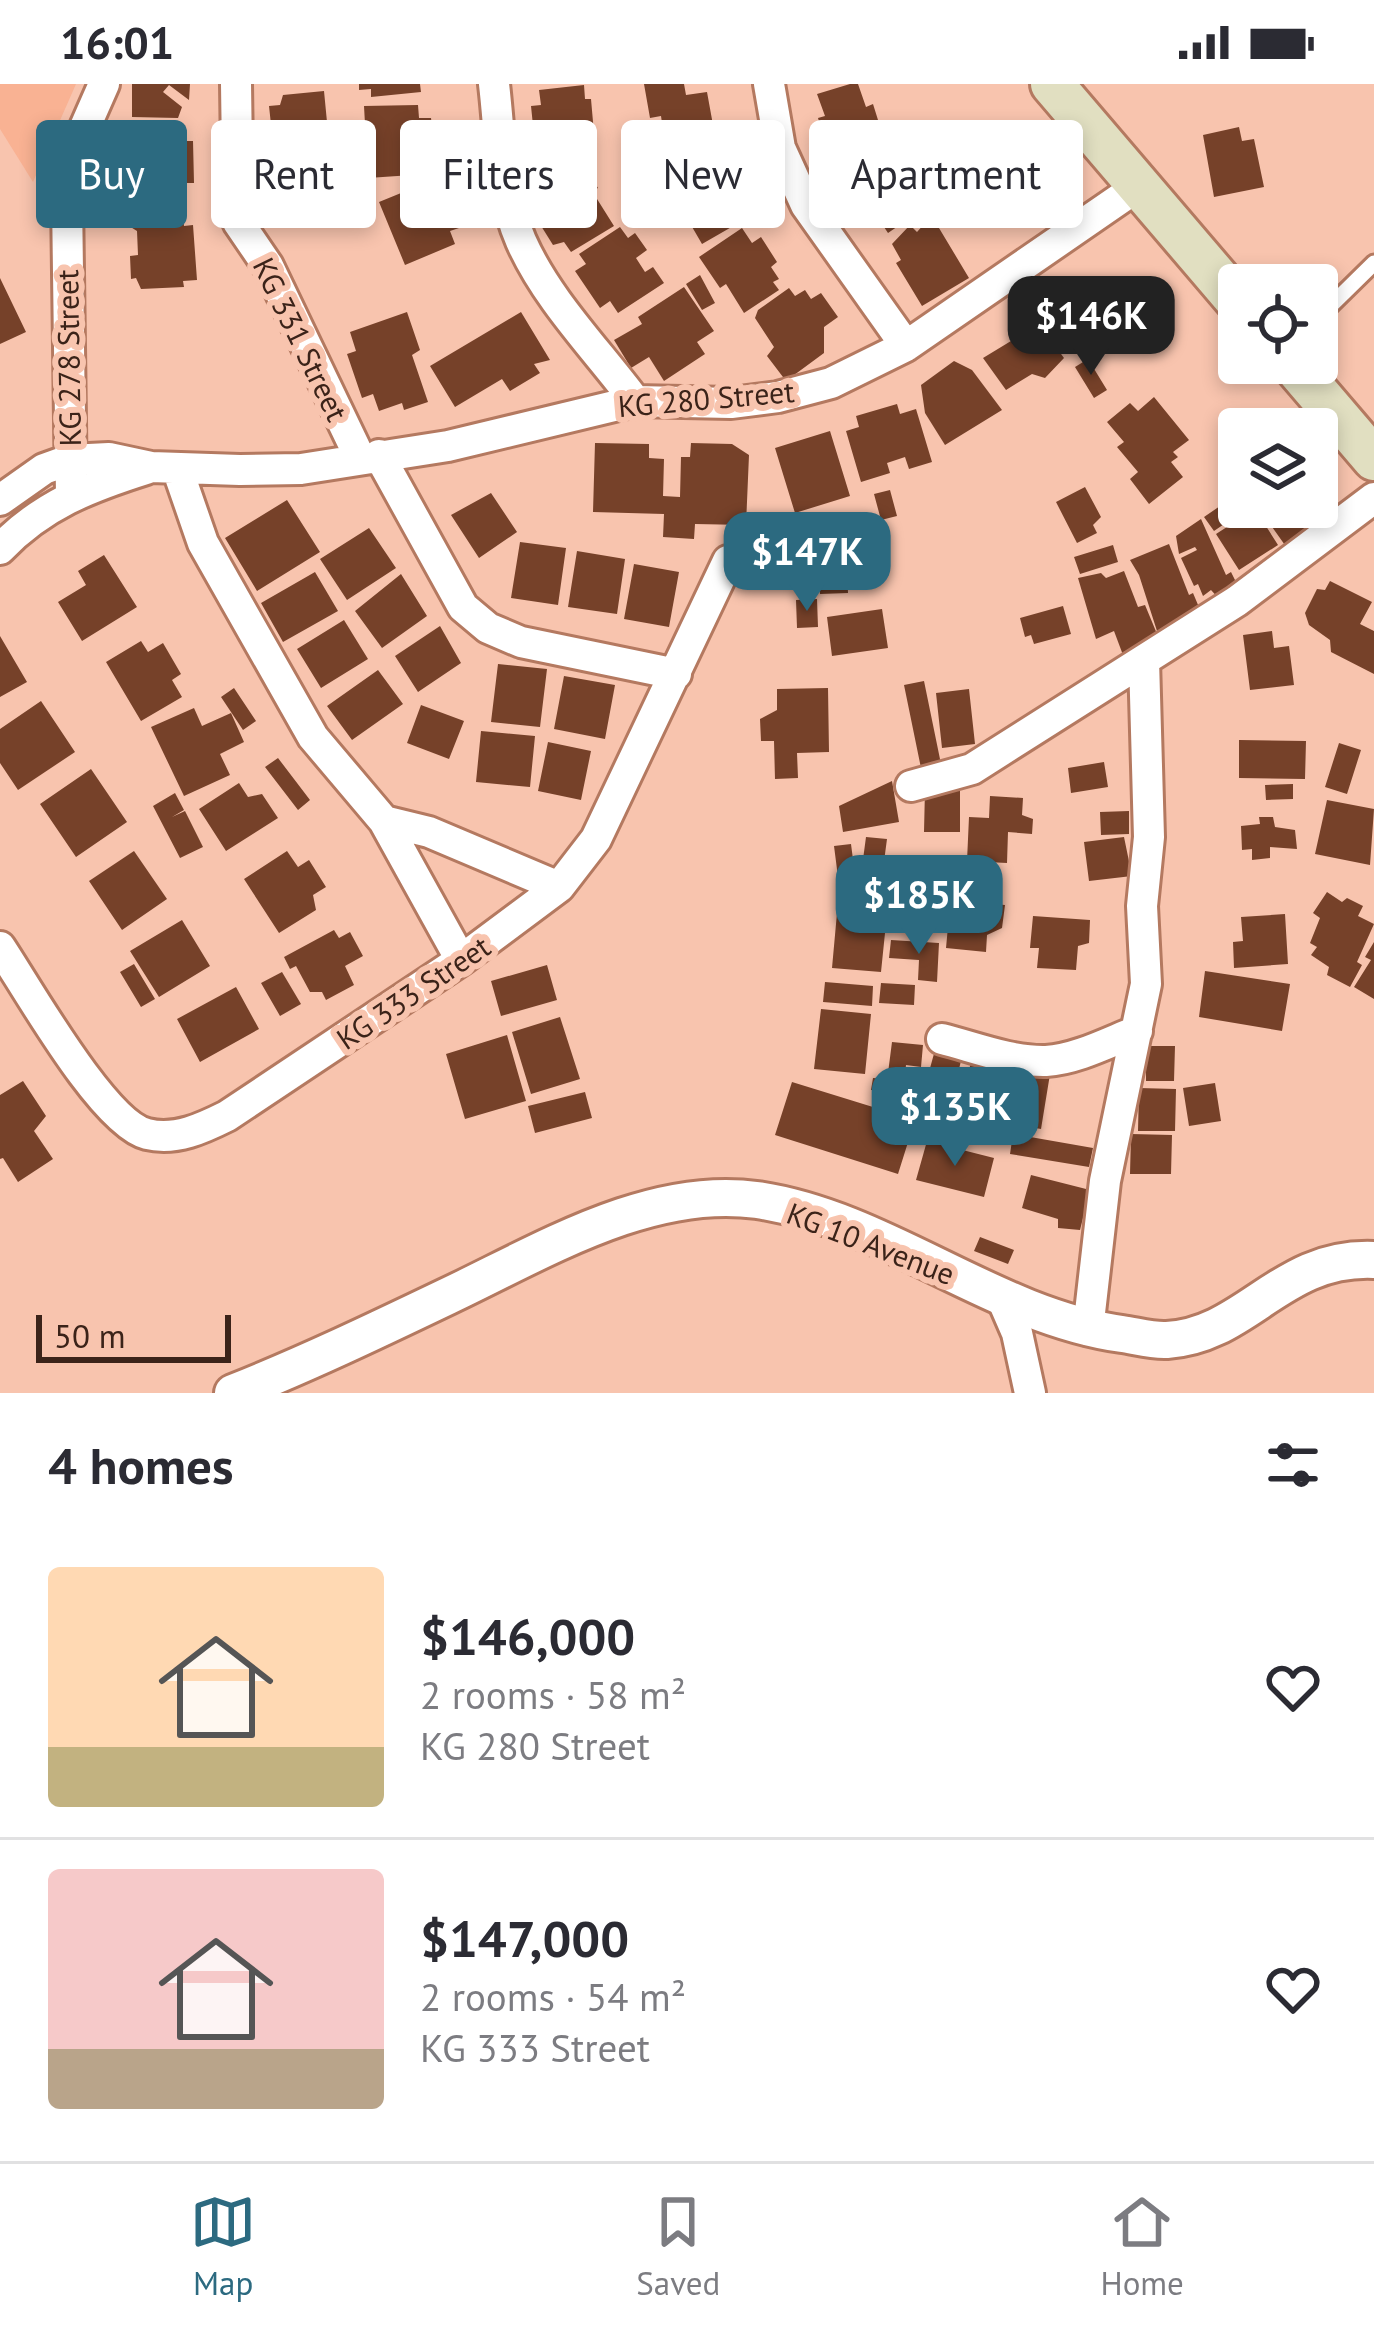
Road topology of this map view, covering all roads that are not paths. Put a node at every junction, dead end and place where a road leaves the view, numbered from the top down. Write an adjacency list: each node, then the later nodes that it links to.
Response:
1 (104, 84): 15 (street, KG 278 Street)
2 (236, 84): 13 (street, KG 331 Street)
3 (494, 84): 12 (street)
4 (769, 84): 10 (street)
5 (1052, 84): 6 (main road)
6 (1137, 187): 8 (main road); 10 (street, KG 280 Street)
7 (1374, 263): 9 (lane)
8 (1218, 277)
9 (1338, 298)
10 (906, 346): 12 (street, KG 280 Street)
11 (1310, 384): 14 (main road)
12 (635, 401): 13 (street, KG 280 Street)
13 (369, 456): 16 (street, KG 280 Street); 23 (street, KG 331 Street)
14 (1374, 459)
15 (69, 460): 16 (street, KG 280 Street); 17 (street, KG 278 Street); 19 (street)
16 (164, 467): 17 (street, KG 280 Street); 25 (street)
17 (71, 494): 20 (street, KG 280 Street)
18 (1374, 499): 22 (street)
19 (0, 500)
20 (0, 549)
21 (728, 561): 23 (street, KG 333 Street)
22 (1144, 660): 24 (street); 29 (street)
23 (676, 674): 26 (street, KG 333 Street)
24 (910, 786)
25 (384, 820): 26 (street); 28 (street)
26 (559, 887): 28 (street, KG 333 Street)
27 (0, 947): 28 (street, KG 333 Street)
28 (461, 960)
29 (1137, 1030): 30 (street); 33 (street)
30 (942, 1039)
31 (1374, 1260): 33 (street, KG 10 Avenue)
32 (1001, 1296): 33 (street, KG 10 Avenue); 34 (street, KG 10 Avenue); 35 (street)
33 (1088, 1330)
34 (233, 1393)
35 (1030, 1393)

